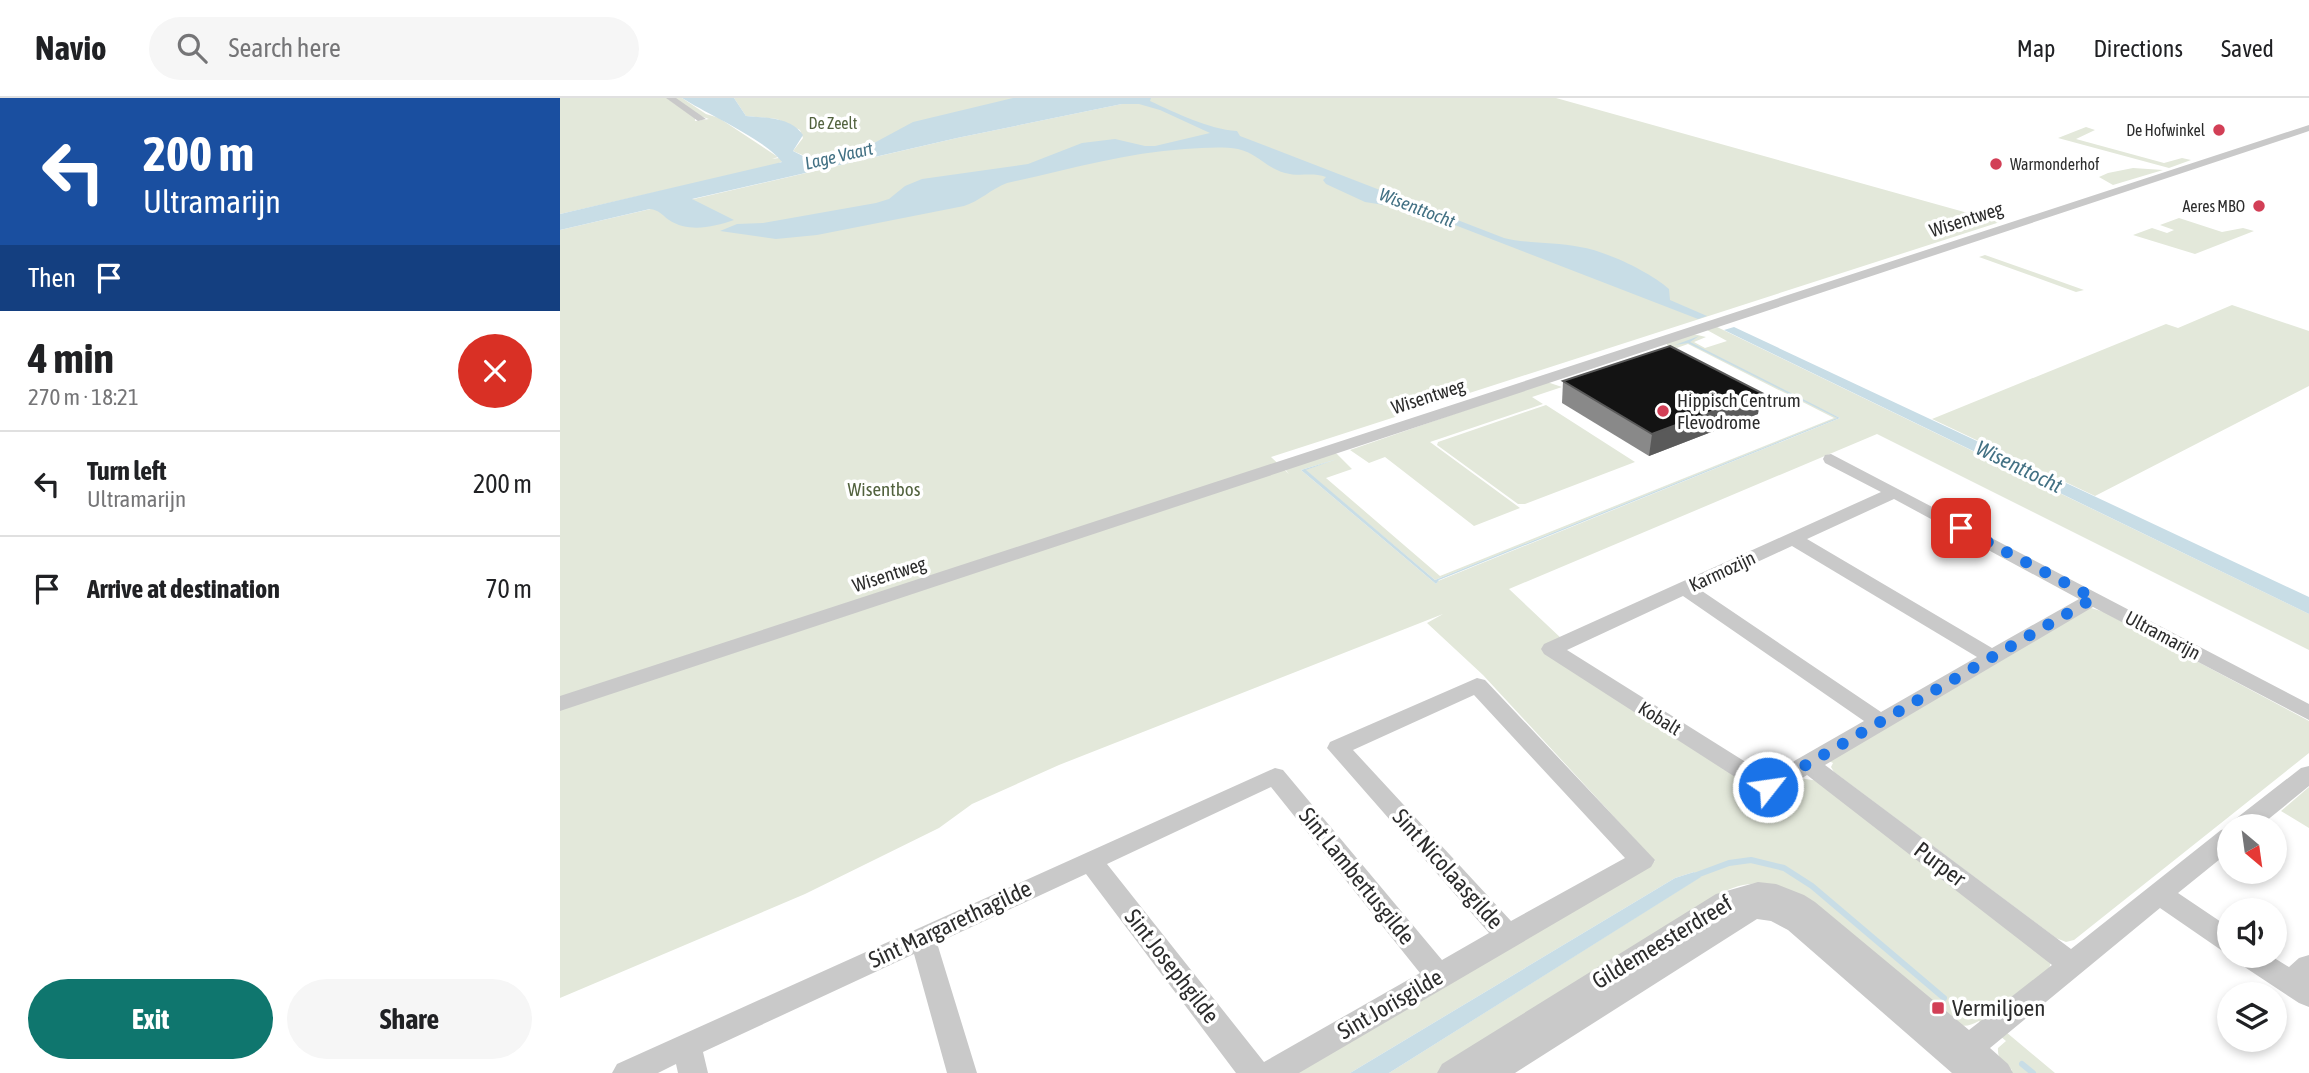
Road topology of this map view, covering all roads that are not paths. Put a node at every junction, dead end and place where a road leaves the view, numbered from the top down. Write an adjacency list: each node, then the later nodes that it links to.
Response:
1 (670, 98): 2 (street)
2 (701, 119)
3 (2309, 128): 11 (street, Wisentweg)
4 (1831, 459): 5 (street, Ultramarijn)
5 (1894, 493): 6 (street, Karmozijn); 8 (street, Ultramarijn)
6 (1793, 539): 7 (street, Karmozijn); 10 (street)
7 (1685, 588): 9 (street, Karmozijn); 13 (street)
8 (2094, 598): 10 (street); 12 (street, Ultramarijn)
9 (1551, 649): 14 (street, Kobalt)
10 (1992, 657): 13 (street)
11 (560, 704)
12 (2309, 713)
13 (1881, 722): 14 (street)
14 (1808, 764): 24 (street, Purper)
15 (2309, 774): 17 (street)
16 (1275, 776): 19 (street, Sint Margarethagilde); 26 (street, Sint Lambertusgilde)
17 (2258, 814)
18 (2217, 847): 20 (street)
19 (1090, 860): 22 (street, Sint Margarethagilde); 32 (street, Sint Josephgilde)
20 (2158, 893): 21 (street); 24 (street)
21 (2217, 933)
22 (922, 936): 28 (street, Sint Margarethagilde); 31 (street)
23 (1508, 936): 23 (street, Sint Nicolaasgilde); 26 (street, Sint Jorisgilde)
24 (2071, 964): 29 (street)
25 (2274, 968): 27 (street)
26 (1439, 976): 33 (street, Sint Jorisgilde)
27 (2303, 982)
28 (690, 1059): 30 (street, Sint Margarethagilde)
29 (1966, 1059): 34 (street, Gildemeesterdreef); 35 (street, Gildemeesterdreef); 36 (street, Gildemeesterdreef)
30 (627, 1073)
31 (962, 1073)
32 (1254, 1073)
33 (1272, 1073)
34 (1452, 1073)
35 (1490, 1073)
36 (1998, 1073)

